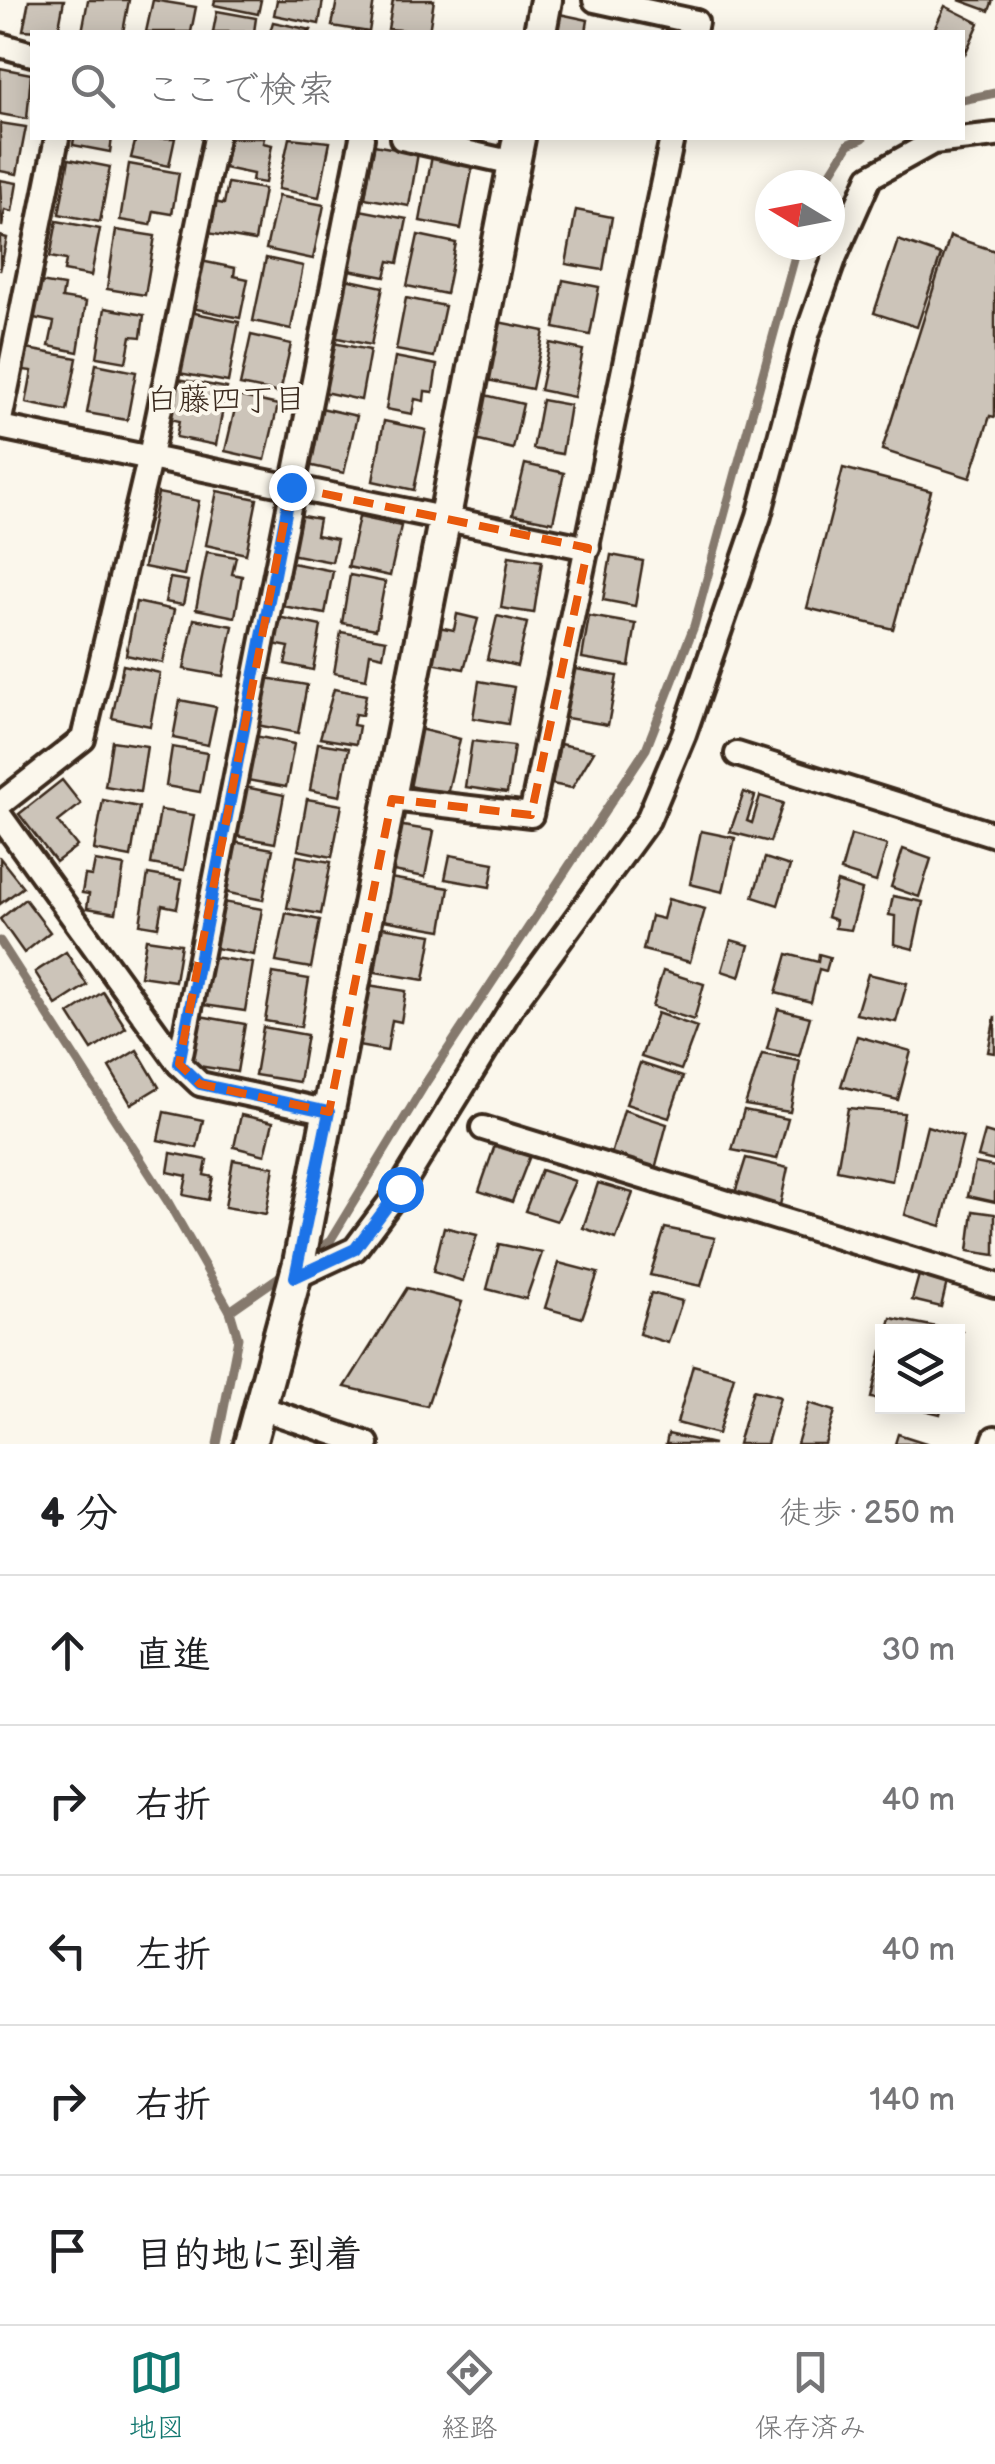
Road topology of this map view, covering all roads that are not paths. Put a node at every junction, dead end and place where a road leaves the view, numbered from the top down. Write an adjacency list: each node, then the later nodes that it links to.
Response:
1 (546, 0): 3 (street)
2 (595, 0): 4 (street)
3 (540, 30)
4 (694, 30)
5 (0, 45): 6 (street)
6 (30, 53)
7 (995, 135): 8 (street)
8 (965, 138)
9 (57, 140): 16 (street)
10 (216, 140): 17 (street)
11 (362, 140): 18 (street)
12 (421, 140): 15 (street)
13 (672, 140): 20 (street)
14 (950, 140): 29 (street)
15 (517, 150): 19 (street)
16 (0, 424): 17 (street)
17 (150, 456): 18 (street); 23 (street)
18 (291, 487): 19 (street); 26 (street)
19 (444, 518): 20 (street); 22 (street)
20 (588, 548): 22 (street)
21 (737, 754): 25 (street)
22 (392, 799): 27 (street)
23 (0, 804)
24 (0, 816): 26 (street)
25 (995, 835)
26 (179, 1064): 27 (street)
27 (329, 1112): 29 (street)
28 (483, 1128): 30 (street)
29 (297, 1271): 31 (street)
30 (995, 1285)
31 (258, 1407): 32 (street); 33 (street)
32 (250, 1444)
33 (367, 1444)

